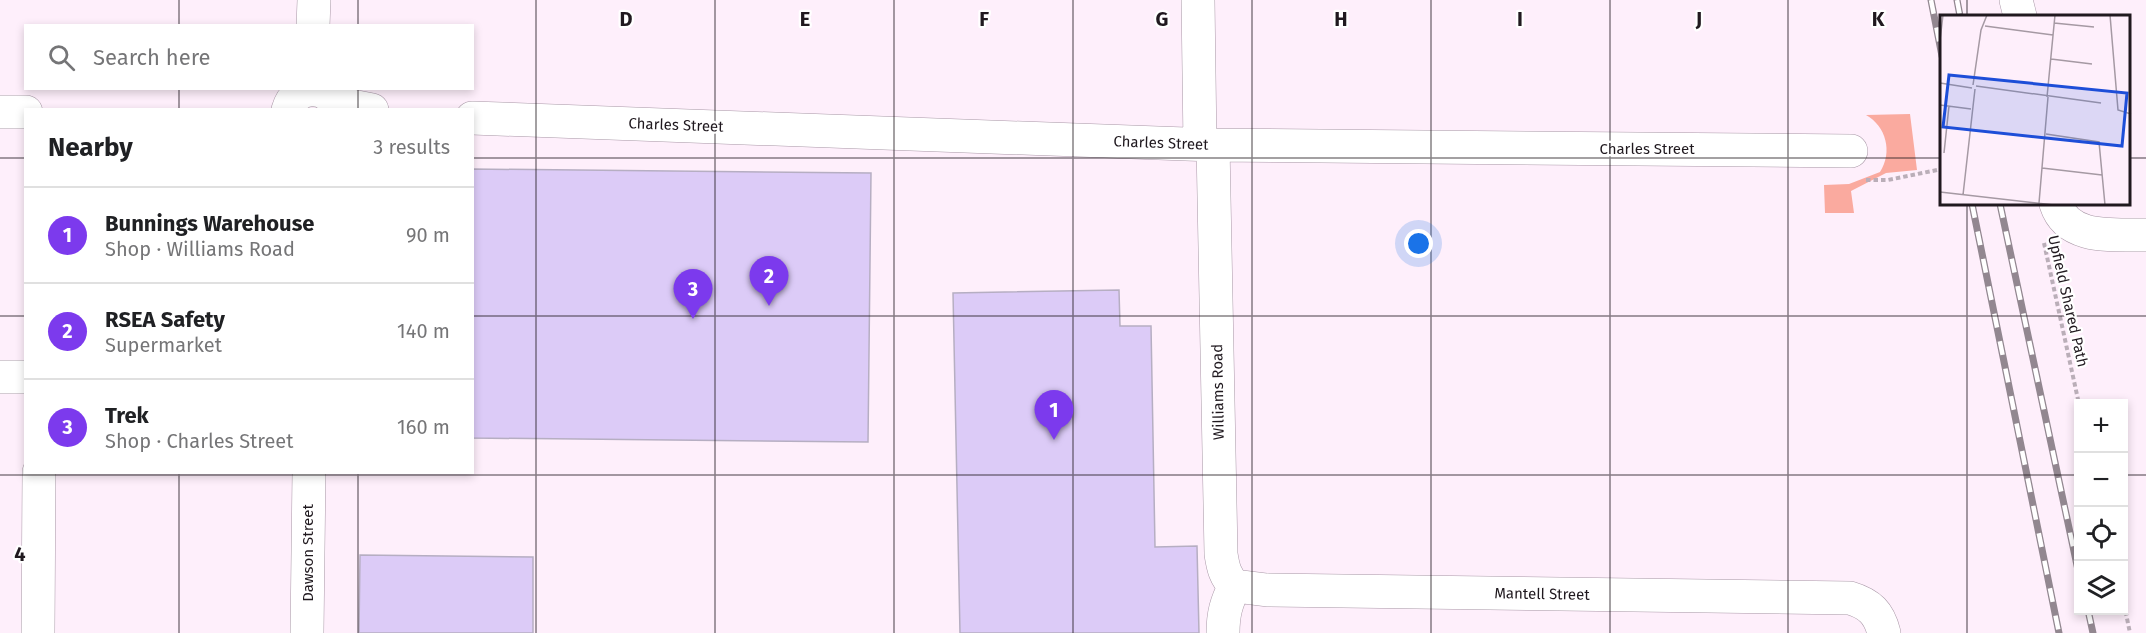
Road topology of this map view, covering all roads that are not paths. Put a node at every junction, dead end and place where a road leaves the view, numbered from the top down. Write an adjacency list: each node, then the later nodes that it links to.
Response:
1 (1198, 0): 9 (street, Williams Road)
2 (2016, 0): 3 (street)
3 (2020, 15)
4 (309, 100): 5 (street)
5 (359, 108)
6 (0, 112): 7 (street)
7 (24, 112)
8 (474, 118): 9 (street, Charles Street)
9 (1206, 145): 10 (street, Charles Street); 17 (street, Williams Road)
10 (1851, 151)
11 (2057, 206): 12 (street)
12 (2146, 235)
13 (0, 377): 14 (street)
14 (24, 378)
15 (39, 474): 18 (street)
16 (309, 474): 19 (street, Dawson Street)
17 (1235, 586): 20 (street); 21 (street, Mantell Street)
18 (38, 633)
19 (307, 633)
20 (1223, 633)
21 (1884, 633)

